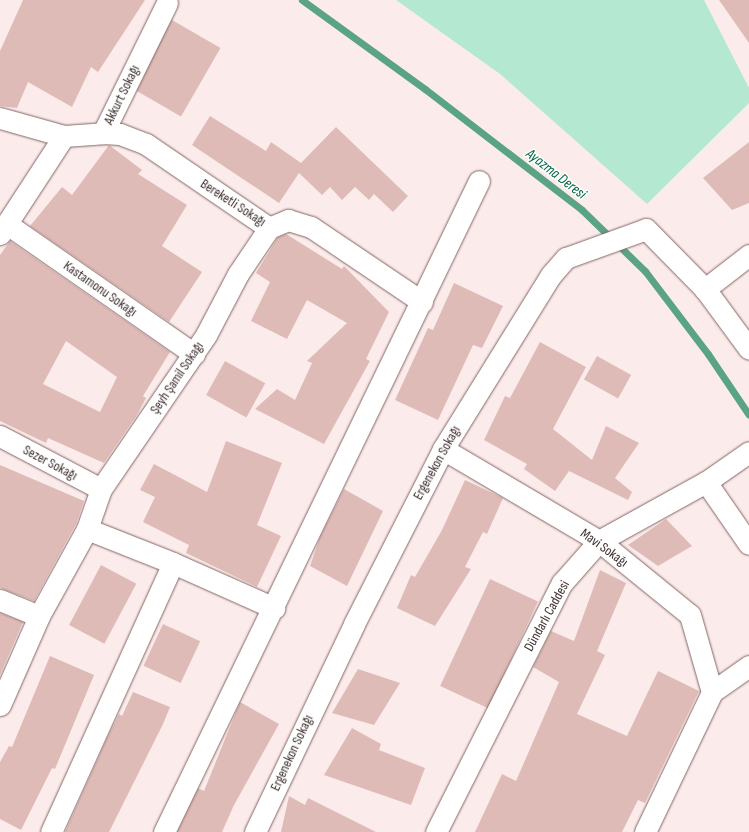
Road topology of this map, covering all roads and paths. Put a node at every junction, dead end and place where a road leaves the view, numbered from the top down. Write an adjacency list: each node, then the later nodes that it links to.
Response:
1 (167, 3): 3 (street, Akkurt Sokağı)
2 (0, 118): 4 (street)
3 (103, 133): 4 (street, Akkurt Sokağı); 6 (street, Bereketli Sokağı)
4 (64, 136): 7 (street)
5 (479, 181): 10 (street)
6 (269, 228): 10 (street, Bereketli Sokağı); 12 (street, Şeyh Şamil Sokağı)
7 (3, 229): 12 (street, Kastamonu Sokağı)
8 (749, 255): 9 (street)
9 (705, 289): 11 (street, Ergenekon Sokağı); 14 (street, Ergenekon Sokağı)
10 (422, 302): 23 (street)
11 (749, 349)
12 (194, 354): 17 (street, Şeyh Şamil Sokağı)
13 (0, 436): 17 (street, Sezer Sokağı)
14 (443, 449): 19 (street, Mavi Sokağı); 30 (street, Ergenekon Sokağı)
15 (749, 452): 16 (street, Dündarlı Caddesi)
16 (706, 482): 19 (street, Dündarlı Caddesi); 20 (street)
17 (101, 489): 18 (street, Şeyh Şamil Sokağı)
18 (87, 529): 21 (street); 24 (street, Şeyh Şamil Sokağı)
19 (599, 541): 26 (street, Mavi Sokağı); 31 (street, Dündarlı Caddesi)
20 (749, 544)
21 (173, 563): 23 (street); 28 (street)
22 (0, 600): 24 (street)
23 (274, 608): 29 (street)
24 (39, 616): 27 (street, Şeyh Şamil Sokağı)
25 (749, 666): 26 (street)
26 (712, 692): 32 (street)
27 (0, 705)
28 (51, 832)
29 (164, 832)
30 (255, 832)
31 (436, 832)
32 (645, 832)

